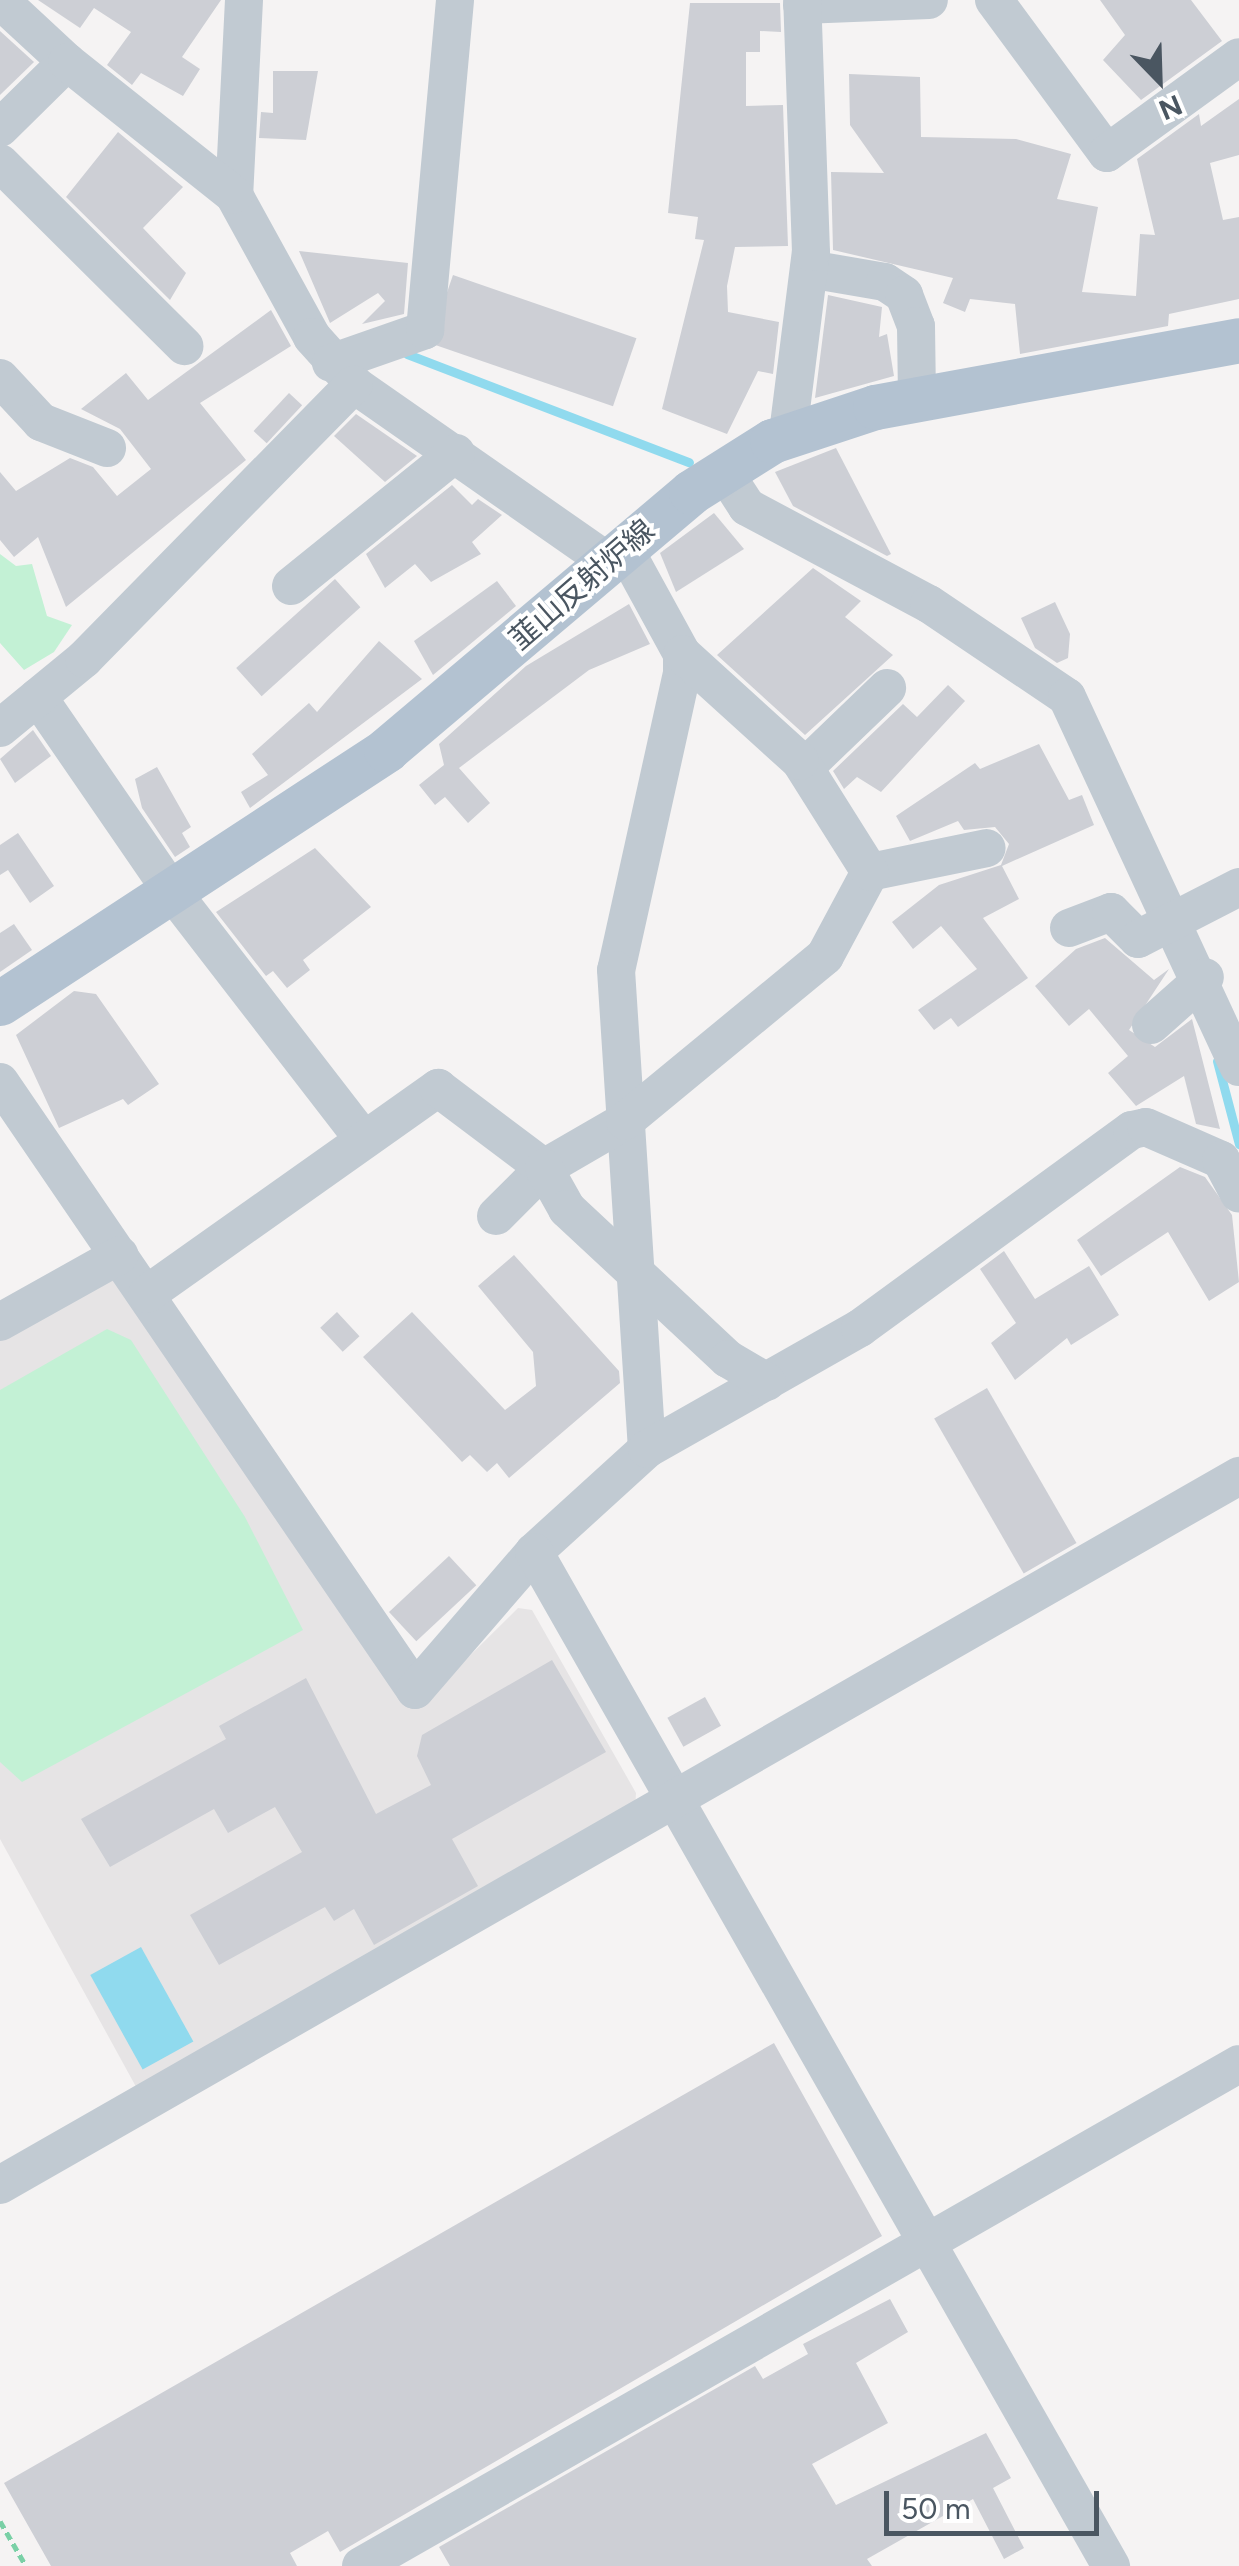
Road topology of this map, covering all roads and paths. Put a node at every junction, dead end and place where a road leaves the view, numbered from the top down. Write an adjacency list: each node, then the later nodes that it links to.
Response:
1 (0, 0): 8 (street)
2 (244, 0): 11 (street)
3 (455, 0): 15 (street)
4 (929, 0): 6 (street)
5 (994, 0): 7 (street)
6 (802, 3): 12 (street)
7 (1239, 57)
8 (67, 62): 9 (street); 11 (street)
9 (0, 128)
10 (0, 163): 14 (street)
11 (234, 195): 15 (street)
12 (809, 270): 17 (street); 18 (street)
13 (1239, 340): 17 (main road, 韮山反射炉線)
14 (184, 346)
15 (342, 374): 20 (street); 26 (street)
16 (0, 378): 19 (street)
17 (917, 398): 18 (main road, 韮山反射炉線)
18 (788, 433): 21 (main road, 韮山反射炉線)
19 (107, 448)
20 (456, 454): 22 (street); 23 (street)
21 (723, 470): 22 (main road, 韮山反射炉線); 33 (street)
22 (616, 555): 24 (street); 32 (main road, 韮山反射炉線)
23 (291, 586)
24 (682, 654): 28 (street); 40 (street)
25 (887, 688): 28 (street)
26 (38, 697): 27 (street); 32 (street)
27 (0, 728)
28 (805, 767): 30 (street)
29 (987, 848): 30 (street)
30 (870, 872): 40 (street)
31 (1239, 887): 33 (street)
32 (170, 889): 36 (main road, 韮山反射炉線); 41 (street)
33 (1168, 926): 34 (street); 35 (street)
34 (1069, 928)
35 (1196, 986): 37 (street); 38 (street)
36 (0, 1004)
37 (1150, 1025)
38 (1239, 1067)
39 (0, 1082): 45 (street)
40 (625, 1121): 42 (street); 46 (street)
41 (364, 1140): 42 (street); 47 (street)
42 (544, 1168): 44 (street); 46 (street)
43 (1239, 1194): 49 (street)
44 (496, 1216)
45 (120, 1254): 47 (street); 48 (street)
46 (640, 1279): 49 (street); 50 (street)
47 (147, 1294): 52 (street)
48 (0, 1322)
49 (767, 1382): 50 (street)
50 (647, 1449): 52 (street)
51 (1239, 1476): 53 (street)
52 (534, 1552): 53 (street)
53 (672, 1799): 55 (street); 56 (street)
54 (1239, 2064): 56 (street)
55 (0, 2185)
56 (924, 2244): 59 (street); 60 (street)
57 (0, 2521): 58 (path)
58 (26, 2566)
59 (361, 2566)
60 (1111, 2566)

